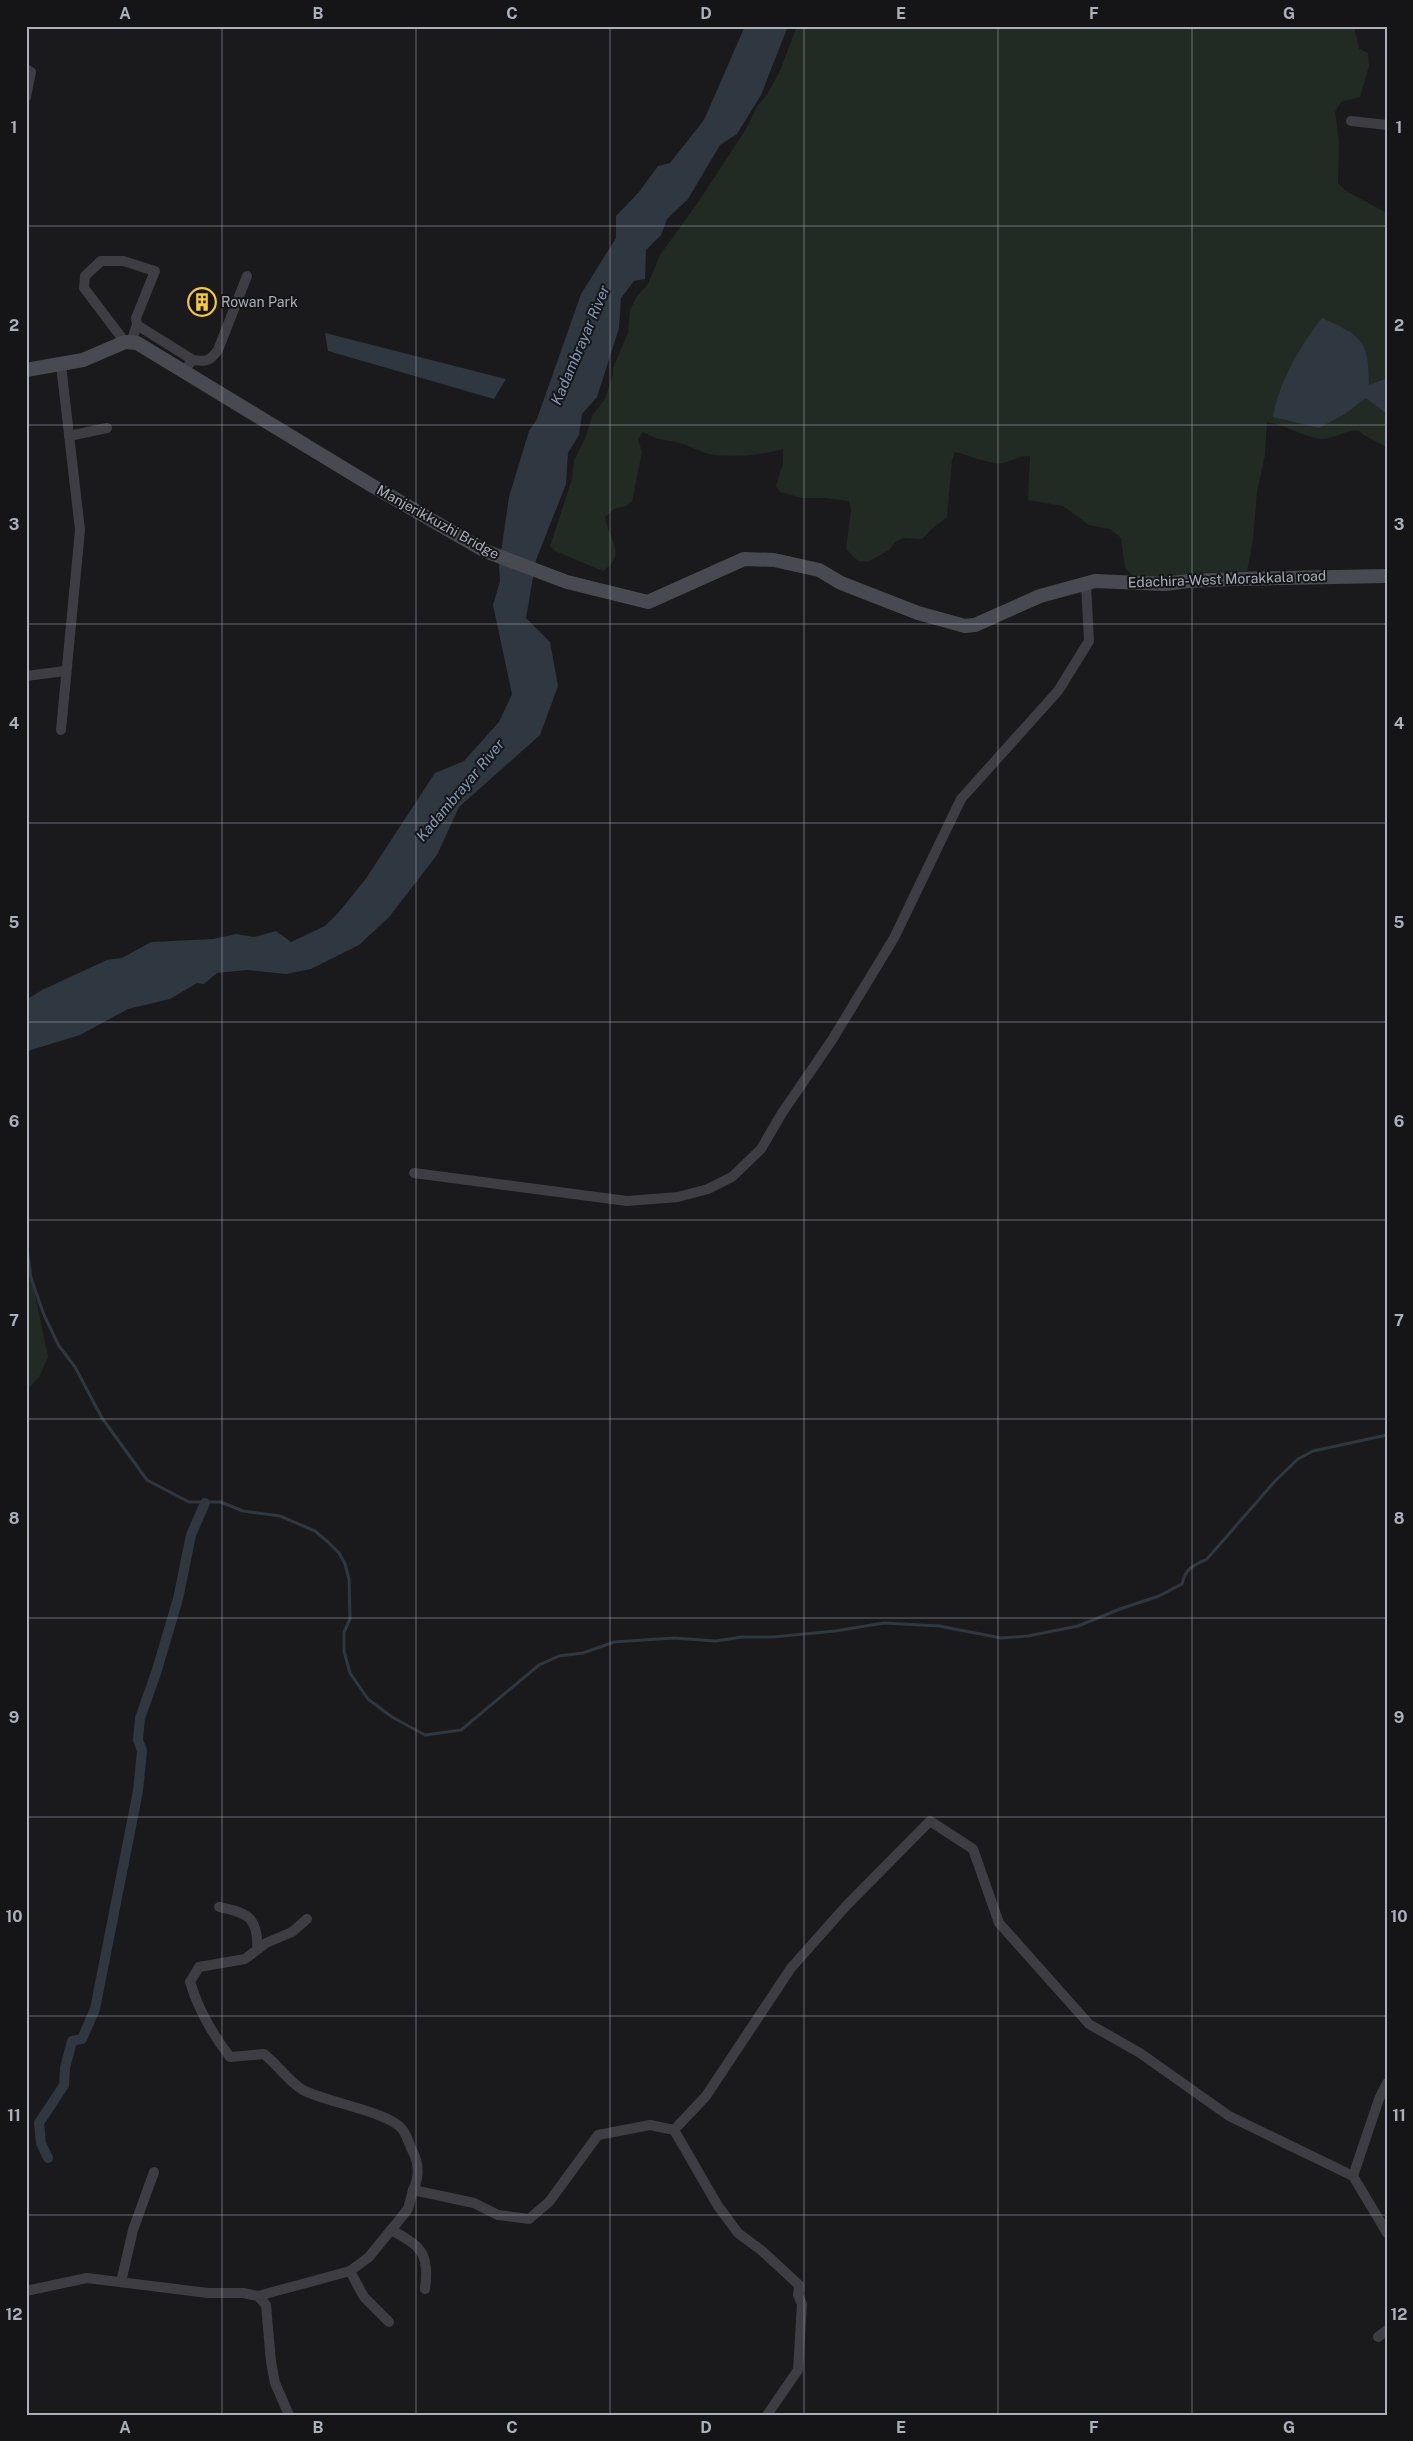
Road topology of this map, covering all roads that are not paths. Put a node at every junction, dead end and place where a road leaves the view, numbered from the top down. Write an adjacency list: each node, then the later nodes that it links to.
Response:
1 (26, 69): 2 (street)
2 (26, 97)
3 (1351, 121): 4 (street)
4 (1387, 125)
5 (247, 276): 8 (street)
6 (137, 325): 7 (street); 7 (street); 8 (street)
7 (128, 342): 9 (main road); 11 (main road, Manjerikkuzhi Bridge)
8 (193, 360): 11 (street)
9 (61, 365): 10 (main road); 13 (street)
10 (26, 370)
11 (183, 371): 16 (main road, Manjerikkuzhi Bridge)
12 (107, 428): 13 (street)
13 (69, 436): 17 (street)
14 (1387, 576): 15 (main road, Edachira-West Morakkala road)
15 (1086, 584): 16 (main road, Edachira-West Morakkala road); 20 (street)
16 (648, 602)
17 (65, 671): 18 (street); 19 (street)
18 (26, 676)
19 (61, 730)
20 (414, 1173)
21 (219, 1908): 23 (street)
22 (307, 1919): 23 (street)
23 (257, 1949): 28 (street)
24 (1387, 2083): 27 (street)
25 (674, 2130): 27 (street); 28 (street); 40 (street)
26 (154, 2172): 32 (street)
27 (1353, 2176): 30 (street)
28 (413, 2190): 29 (street)
29 (391, 2230): 31 (street); 33 (street)
30 (1387, 2233)
31 (350, 2271): 35 (street); 36 (street)
32 (121, 2282): 34 (street); 35 (street)
33 (425, 2289)
34 (26, 2291)
35 (258, 2296): 39 (street)
36 (389, 2322)
37 (1387, 2330): 38 (street)
38 (1378, 2337)
39 (289, 2415)
40 (767, 2415)

